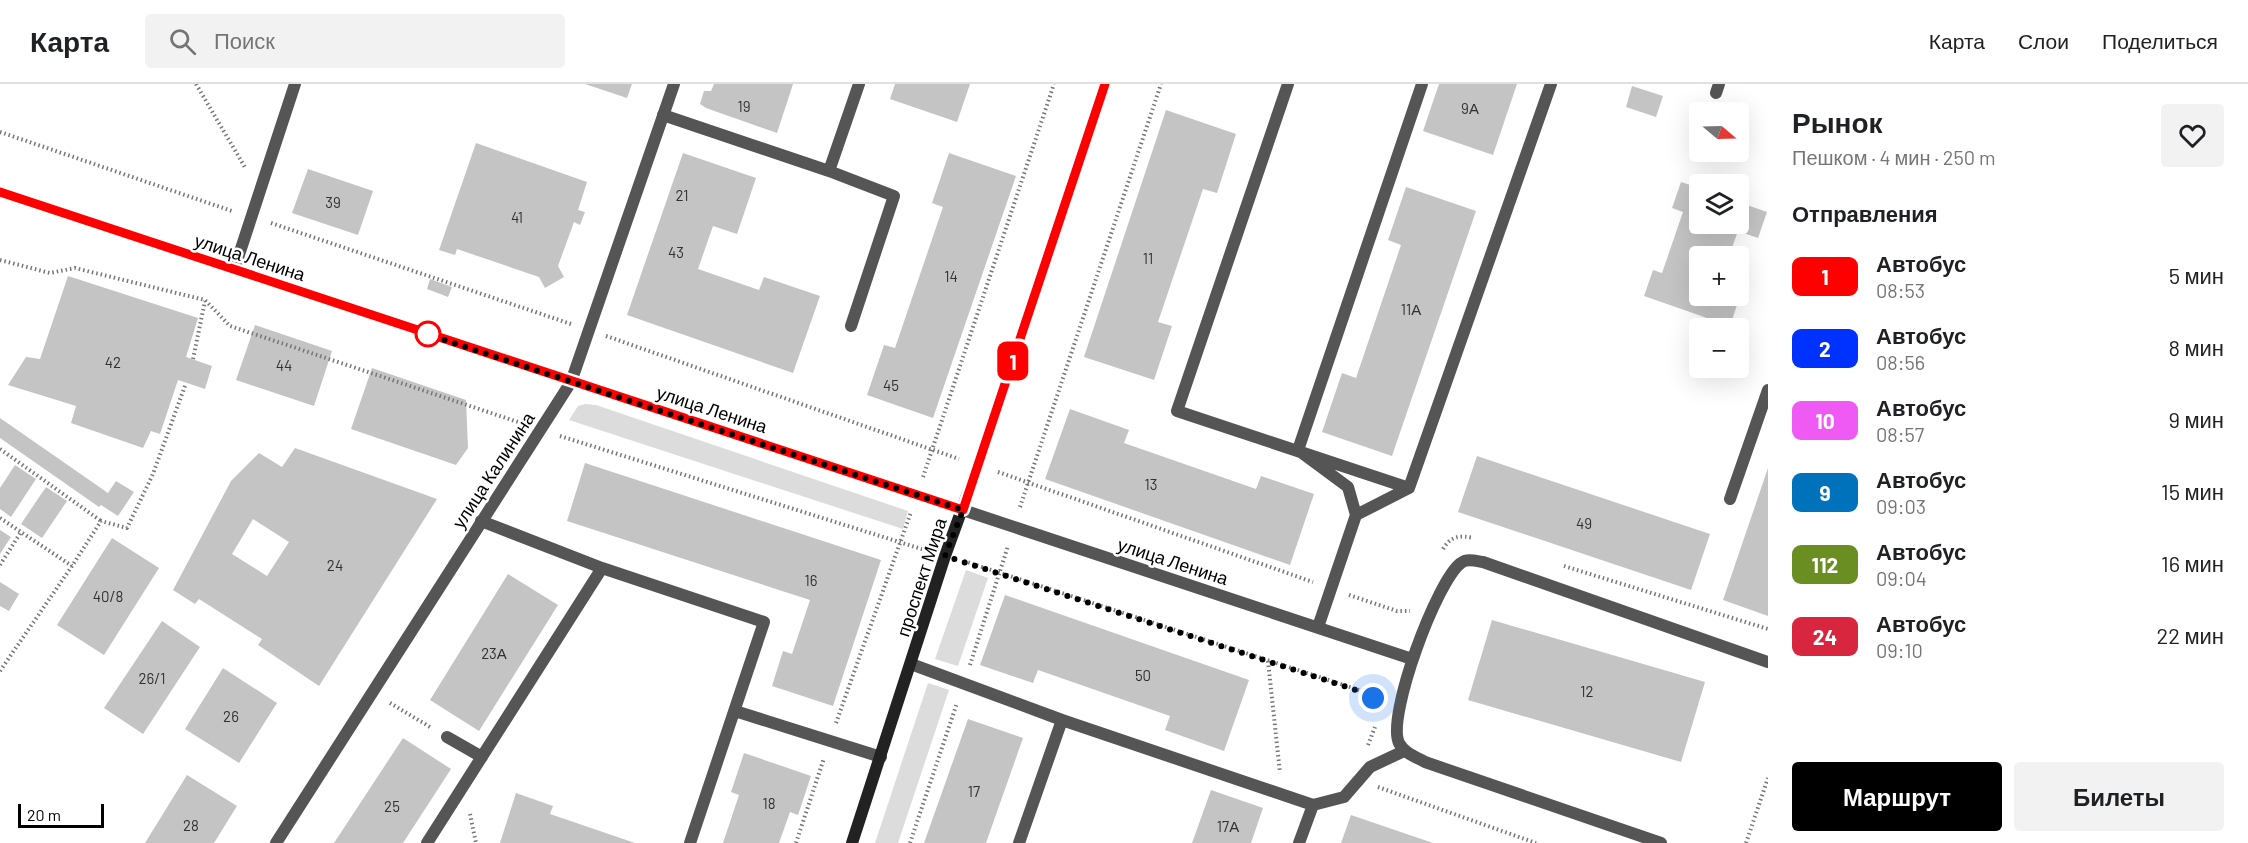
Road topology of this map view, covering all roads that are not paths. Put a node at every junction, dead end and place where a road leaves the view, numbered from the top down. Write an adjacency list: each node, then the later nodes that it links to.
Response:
1 (295, 84): 11 (street)
2 (674, 84): 8 (street, улица Калинина)
3 (859, 84): 9 (street)
4 (1105, 84): 18 (main road, проспект Мира)
5 (1288, 84): 15 (street)
6 (1422, 84): 15 (street)
7 (1551, 84): 16 (street)
8 (663, 115): 9 (street); 13 (street, улица Калинина)
9 (829, 171): 12 (street)
10 (0, 192): 11 (main road, улица Ленина)
11 (234, 270): 13 (main road, улица Ленина)
12 (850, 326)
13 (571, 382): 18 (main road, улица Ленина); 20 (street, улица Калинина)
14 (1768, 390): 17 (street)
15 (1298, 450): 16 (street); 19 (street)
16 (1409, 488): 19 (street)
17 (1730, 499)
18 (963, 510): 22 (street, улица Ленина); 25 (main road, проспект Мира)
19 (1356, 515): 22 (street)
20 (481, 521): 21 (street); 33 (street, улица Калинина)
21 (602, 568): 26 (street); 30 (street)
22 (1318, 627): 23 (street, улица Ленина)
23 (1412, 659): 24 (street); 29 (street)
24 (1768, 662)
25 (911, 664): 27 (street); 31 (main road, проспект Мира)
26 (735, 711): 31 (street); 35 (street)
27 (1062, 720): 32 (street); 37 (street)
28 (447, 738): 30 (street)
29 (1404, 751): 32 (street); 39 (street)
30 (482, 757): 34 (street)
31 (880, 757): 36 (main road, проспект Мира)
32 (1313, 805): 38 (street)
33 (276, 843)
34 (428, 843)
35 (690, 843)
36 (852, 843)
37 (1019, 843)
38 (1299, 843)
39 (1661, 843)

